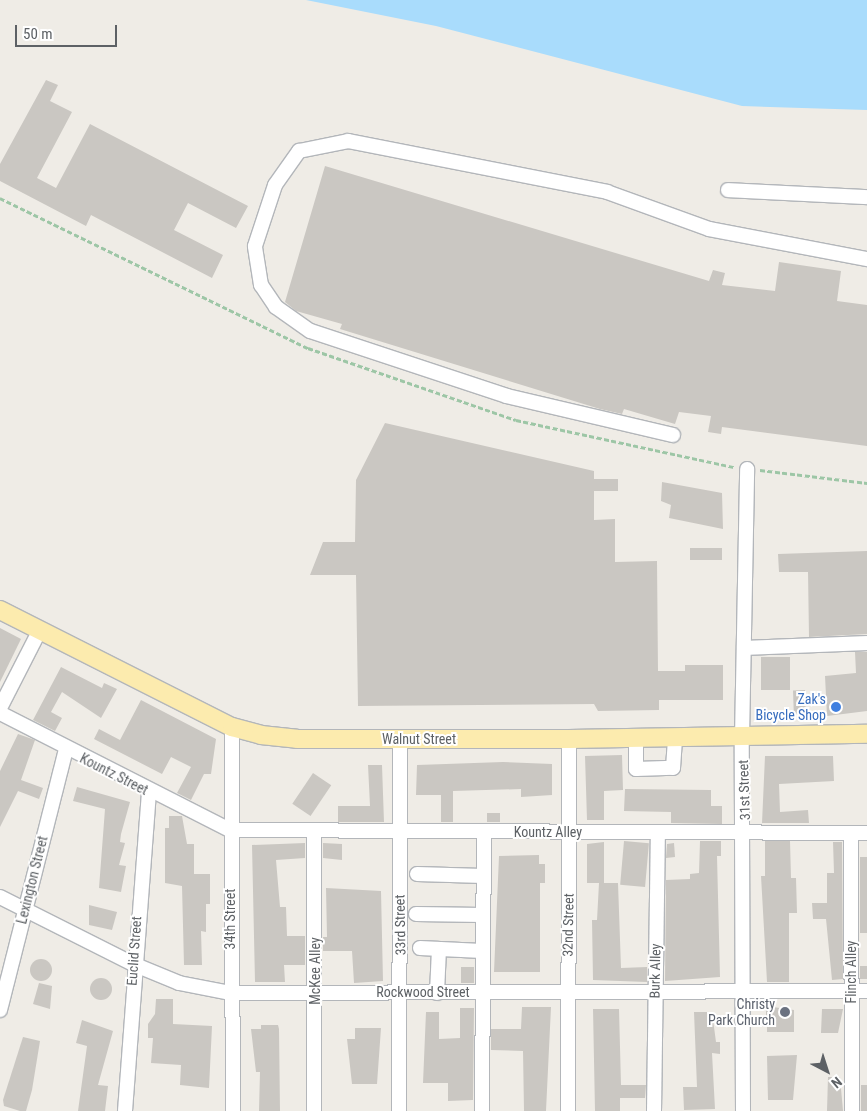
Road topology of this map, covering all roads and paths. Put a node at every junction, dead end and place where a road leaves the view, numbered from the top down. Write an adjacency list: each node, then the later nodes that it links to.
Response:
1 (728, 190): 2 (street)
2 (867, 198)
3 (867, 259): 4 (street)
4 (673, 435)
5 (747, 469): 9 (street, 31st Street)
6 (0, 610): 7 (main road, Walnut Street)
7 (40, 630): 10 (street); 12 (main road, Walnut Street)
8 (867, 643): 9 (street)
9 (744, 648): 15 (street, 31st Street)
10 (0, 708)
11 (0, 713): 19 (street, Kountz Street)
12 (232, 727): 16 (main road, Walnut Street); 21 (street, 34th Street)
13 (867, 734): 15 (main road, Walnut Street)
14 (675, 738): 15 (main road, Walnut Street); 18 (main road, Walnut Street); 18 (street)
15 (742, 738): 27 (street, 31st Street)
16 (400, 739): 17 (main road, Walnut Street); 23 (street, 33rd Street)
17 (569, 739): 18 (main road, Walnut Street); 25 (street, 32nd Street)
18 (636, 739)
19 (66, 750): 20 (street, Kountz Street); 33 (street, Lexington Street)
20 (148, 792): 21 (street, Kountz Street); 39 (street, Euclid Street)
21 (230, 830): 22 (street, Kountz Alley); 47 (street, 34th Street)
22 (314, 831): 23 (street, Kountz Alley); 42 (street, McKee Alley)
23 (398, 831): 24 (street, Kountz Alley); 48 (street, 33rd Street)
24 (484, 831): 25 (street, Kountz Alley); 31 (street)
25 (570, 832): 26 (street, Kountz Alley); 46 (street, 32nd Street)
26 (658, 832): 27 (street, Kountz Alley); 41 (street, Burk Alley)
27 (745, 832): 28 (street, Kountz Alley); 40 (street, 31st Street)
28 (851, 832): 29 (street, Kountz Alley); 43 (street, Flinch Alley)
29 (867, 832)
30 (417, 874): 31 (street)
31 (483, 876): 35 (street)
32 (0, 897): 33 (street, Rockwood Street)
33 (24, 912): 39 (street, Rockwood Street); 50 (street, Lexington Street)
34 (416, 914): 35 (street)
35 (482, 915): 38 (street)
36 (420, 948): 37 (street)
37 (439, 949): 38 (street); 49 (street)
38 (482, 951): 45 (street)
39 (133, 964): 47 (street, Rockwood Street); 51 (street, Euclid Street)
40 (745, 988): 41 (street, Rockwood Street); 43 (street, Rockwood Street); 58 (street, 31st Street)
41 (654, 990): 46 (street, Rockwood Street); 57 (street, Burk Alley)
42 (315, 991): 47 (street, Rockwood Street); 48 (street, Rockwood Street); 53 (street, McKee Alley)
43 (851, 991): 44 (street, Rockwood Street); 59 (street, Flinch Alley)
44 (867, 991)
45 (481, 992): 46 (street, Rockwood Street); 49 (street, Rockwood Street); 55 (street)
46 (567, 992): 56 (street, 32nd Street)
47 (231, 993): 52 (street, 34th Street)
48 (401, 993): 49 (street, Rockwood Street); 54 (street, 33rd Street)
49 (437, 993)
50 (0, 1010)
51 (125, 1111)
52 (234, 1111)
53 (314, 1111)
54 (399, 1111)
55 (482, 1111)
56 (568, 1111)
57 (654, 1111)
58 (743, 1111)
59 (852, 1111)

